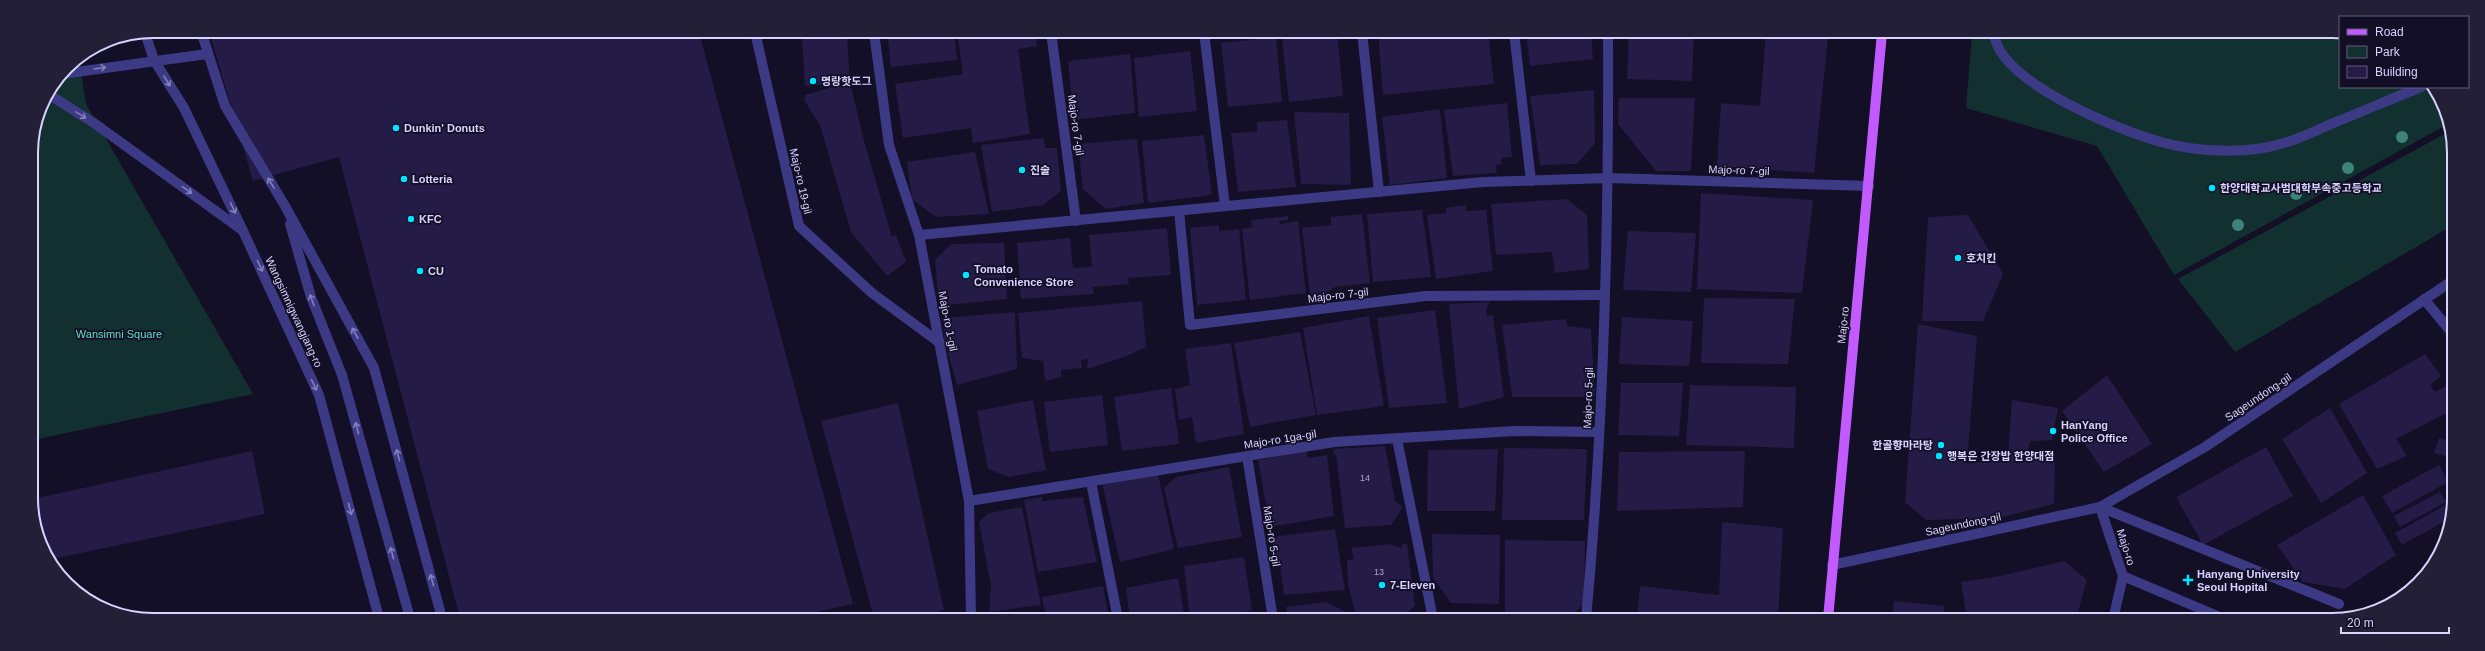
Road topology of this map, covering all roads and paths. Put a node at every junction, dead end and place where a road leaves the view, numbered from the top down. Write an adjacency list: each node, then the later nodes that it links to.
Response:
1 (147, 38): 13 (street, Wangsimnigwangjang-ro)
2 (202, 38): 12 (street)
3 (756, 38): 31 (street, Majo-ro 19-gil)
4 (875, 38): 26 (street, Majo-ro 1-gil)
5 (1052, 38): 24 (street, Majo-ro 7-gil)
6 (1205, 38): 22 (street)
7 (1363, 38): 20 (street)
8 (1515, 38): 18 (street)
9 (1608, 38): 17 (street)
10 (1882, 38): 19 (main road, Majo-ro)
11 (1994, 38): 15 (street)
12 (207, 54): 13 (street); 21 (street, one-way to 12)
13 (154, 60): 14 (street, one-way to 13); 25 (street, Wangsimnigwangjang-ro, one-way to 25)
14 (71, 73)
15 (2419, 88)
16 (52, 97): 25 (street, one-way to 25)
17 (1609, 178): 18 (street, Majo-ro 7-gil); 19 (street, Majo-ro 7-gil); 28 (street, Majo-ro 5-gil)
18 (1531, 181): 20 (street, Majo-ro 7-gil)
19 (1869, 186): 38 (main road, Majo-ro)
20 (1379, 192): 22 (street, Majo-ro 7-gil)
21 (285, 206): 42 (street, one-way to 21); 43 (street, one-way to 21)
22 (1225, 206): 23 (street, Majo-ro 7-gil)
23 (1179, 210): 24 (street, Majo-ro 7-gil); 28 (street, Majo-ro 7-gil)
24 (1076, 221): 26 (street, Majo-ro 7-gil)
25 (243, 231): 41 (street, Wangsimnigwangjang-ro, one-way to 41)
26 (920, 235): 31 (street, Majo-ro 1-gil)
27 (2447, 284): 29 (street, Sageundong-gil)
28 (1604, 295): 32 (street, Majo-ro 5-gil)
29 (2424, 299): 30 (street); 37 (street, Sageundong-gil)
30 (2447, 327)
31 (940, 343): 36 (street, Majo-ro 1-gil)
32 (1598, 432): 33 (street, Majo-ro 1ga-gil); 48 (street, Majo-ro 5-gil)
33 (1397, 439): 34 (street, Majo-ro 1ga-gil); 47 (street)
34 (1247, 456): 35 (street, Majo-ro 1ga-gil); 46 (street, Majo-ro 5-gil)
35 (1092, 482): 36 (street, Majo-ro 1ga-gil); 45 (street)
36 (969, 501): 44 (street, Majo-ro 1-gil)
37 (2100, 507): 38 (street, Sageundong-gil); 39 (street, Majo-ro); 40 (street)
38 (1832, 565): 49 (main road, Majo-ro)
39 (2123, 576): 50 (street, Majo-ro); 51 (street)
40 (2338, 604)
41 (378, 613)
42 (409, 613)
43 (441, 613)
44 (971, 613)
45 (1117, 613)
46 (1272, 613)
47 (1432, 613)
48 (1587, 613)
49 (1828, 613)
50 (2115, 613)
51 (2210, 613)

